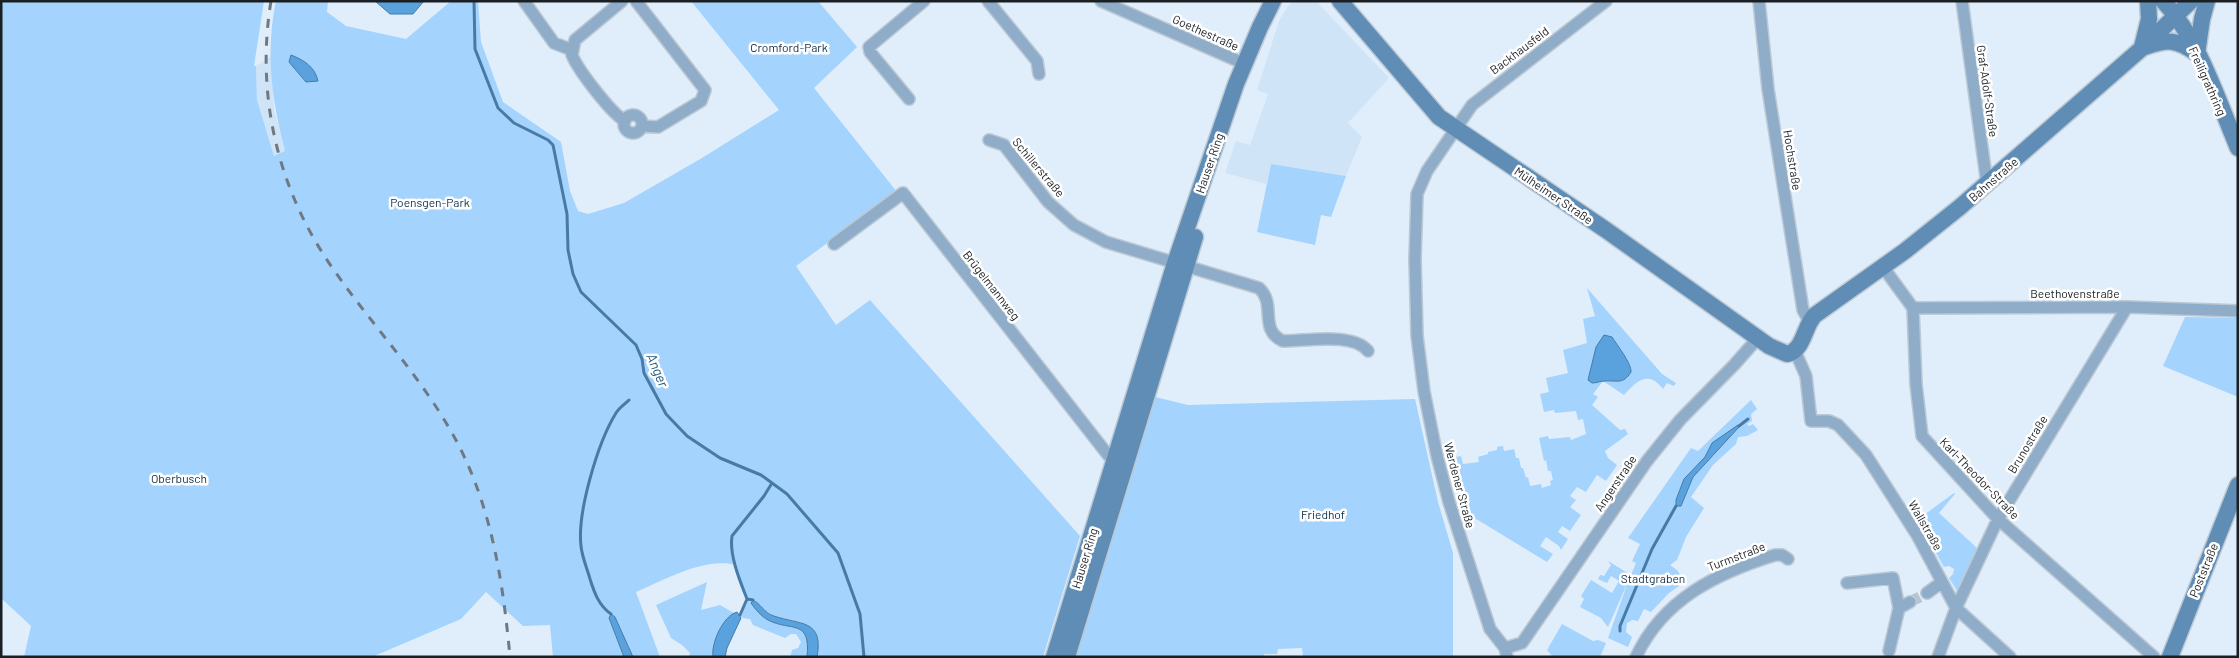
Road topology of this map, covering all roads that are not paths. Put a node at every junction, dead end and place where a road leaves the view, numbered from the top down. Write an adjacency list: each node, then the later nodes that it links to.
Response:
1 (524, 1): 18 (street)
2 (622, 1): 18 (street)
3 (636, 1): 18 (street)
4 (924, 1): 22 (street)
5 (988, 1): 21 (street)
6 (1101, 1): 20 (street, Goethestraße)
7 (1340, 1): 23 (street, Mülheimer Straße)
8 (1606, 1): 23 (street, Backhausfeld)
9 (1759, 1): 35 (street, Hochstraße)
10 (1962, 1): 26 (street, Graf-Adolf-Straße)
11 (2148, 1): 17 (street)
12 (2163, 1): 16 (street, Freiligrathring)
13 (2192, 1): 16 (street, Bahnstraße)
14 (2207, 1): 19 (street)
15 (1271, 4): 20 (street, Hauser Ring)
16 (2176, 15): 17 (street, Bahnstraße); 19 (street, Freiligrathring)
17 (2141, 49): 19 (street); 26 (street, Bahnstraße)
18 (572, 50)
19 (2197, 54): 25 (street, Freiligrathring)
20 (1245, 64): 29 (street, Hauser Ring)
21 (1039, 74)
22 (909, 99)
23 (1455, 128): 28 (street, Werdener Straße); 36 (street, Mülheimer Straße)
24 (989, 140): 29 (street, Schillerstraße)
25 (2238, 148)
26 (1987, 184): 30 (street, Bahnstraße)
27 (834, 244): 39 (street, Brügelmannweg)
28 (1415, 259): 31 (street); 50 (street, Werdener Straße)
29 (1181, 264): 37 (street, Schillerstraße); 39 (street, Hauser Ring)
30 (1883, 267): 33 (street); 35 (street, Bahnstraße)
31 (1422, 270)
32 (2127, 307): 33 (street, Beethovenstraße); 34 (street, Beethovenstraße); 41 (street, Brunostraße)
33 (1913, 308): 41 (street, Karl-Theodor-Straße)
34 (2238, 311)
35 (1809, 321): 38 (street, Bahnstraße)
36 (1764, 342): 38 (street, Mülheimer Straße); 50 (street, Angerstraße)
37 (1368, 351)
38 (1795, 352): 44 (street, Wallstraße)
39 (1120, 462): 51 (street, Hauser Ring); 52 (street, Hauser Ring)
40 (2238, 485): 57 (street, Poststraße)
41 (1998, 519): 48 (street, Brunostraße); 56 (street, Karl-Theodor-Straße)
42 (1788, 559): 53 (street, Turmstraße)
43 (1847, 582): 47 (street)
44 (1942, 582): 45 (street); 48 (street, Wallstraße)
45 (1926, 593)
46 (1910, 602): 47 (street)
47 (1899, 608): 49 (street)
48 (1956, 608): 54 (street, Brunostraße); 55 (street, Wallstraße)
49 (1889, 651)
50 (1506, 652)
51 (1054, 657)
52 (1067, 657)
53 (1636, 657)
54 (1938, 657)
55 (2010, 657)
56 (2154, 657)
57 (2170, 657)

